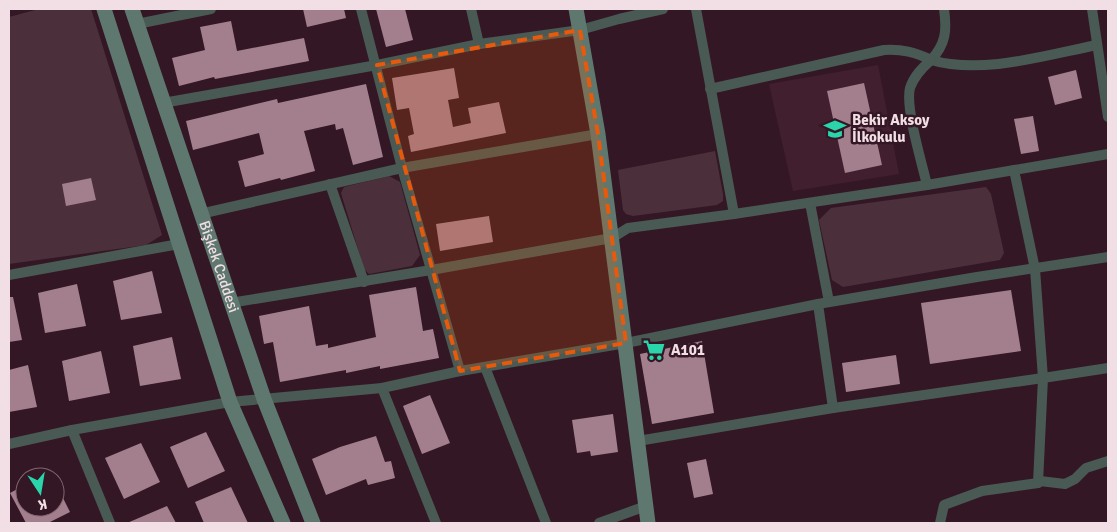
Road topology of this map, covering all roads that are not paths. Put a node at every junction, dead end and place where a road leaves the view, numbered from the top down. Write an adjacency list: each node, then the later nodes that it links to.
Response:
1 (104, 9): 30 (street, Bişkek Caddesi)
2 (132, 9): 11 (street, Bişkek Caddesi)
3 (211, 9): 11 (street)
4 (362, 9): 16 (street)
5 (471, 9): 13 (street)
6 (576, 9): 12 (street)
7 (663, 9): 12 (street)
8 (696, 9): 17 (street)
9 (944, 9): 15 (street)
10 (1092, 9): 14 (street)
11 (137, 24): 18 (street, Bişkek Caddesi)
12 (580, 30): 13 (street); 20 (street)
13 (478, 44): 16 (street)
14 (1097, 45): 15 (street); 19 (street)
15 (931, 60): 17 (street); 25 (street)
16 (377, 65): 18 (street); 22 (street)
17 (710, 89): 28 (street)
18 (163, 103): 27 (street, Bişkek Caddesi)
19 (1108, 117)
20 (598, 134): 22 (street); 29 (street)
21 (1108, 154): 23 (street)
22 (402, 168): 24 (street); 33 (street)
23 (1014, 170): 25 (street); 32 (street)
24 (330, 184): 27 (street); 35 (street)
25 (927, 185): 26 (street)
26 (810, 203): 28 (street); 36 (street)
27 (200, 214): 37 (street, Bişkek Caddesi)
28 (734, 214): 29 (street)
29 (612, 238): 33 (street); 39 (street)
30 (180, 244): 34 (street); 46 (street, Bişkek Caddesi)
31 (1108, 257): 32 (street)
32 (1035, 269): 36 (street); 43 (street)
33 (431, 270): 35 (street); 42 (street)
34 (9, 275)
35 (364, 282): 37 (street)
36 (830, 302): 38 (street)
37 (230, 303): 45 (street, Bişkek Caddesi)
38 (818, 304): 39 (street); 47 (street)
39 (626, 343): 40 (street); 49 (street)
40 (485, 367): 42 (street); 58 (street)
41 (1108, 368): 43 (street)
42 (460, 371): 44 (street)
43 (1043, 378): 47 (street); 52 (street)
44 (382, 388): 45 (street); 57 (street)
45 (264, 399): 46 (street); 56 (street, Bişkek Caddesi)
46 (230, 402): 48 (street); 55 (street, Bişkek Caddesi)
47 (833, 408): 49 (street)
48 (72, 430): 50 (street); 54 (street)
49 (638, 441): 53 (street)
50 (9, 444)
51 (1108, 461): 52 (street)
52 (1038, 483): 61 (street)
53 (646, 506): 59 (street); 60 (street)
54 (110, 523)
55 (283, 523)
56 (313, 523)
57 (436, 523)
58 (546, 523)
59 (599, 523)
60 (648, 523)
61 (940, 523)

